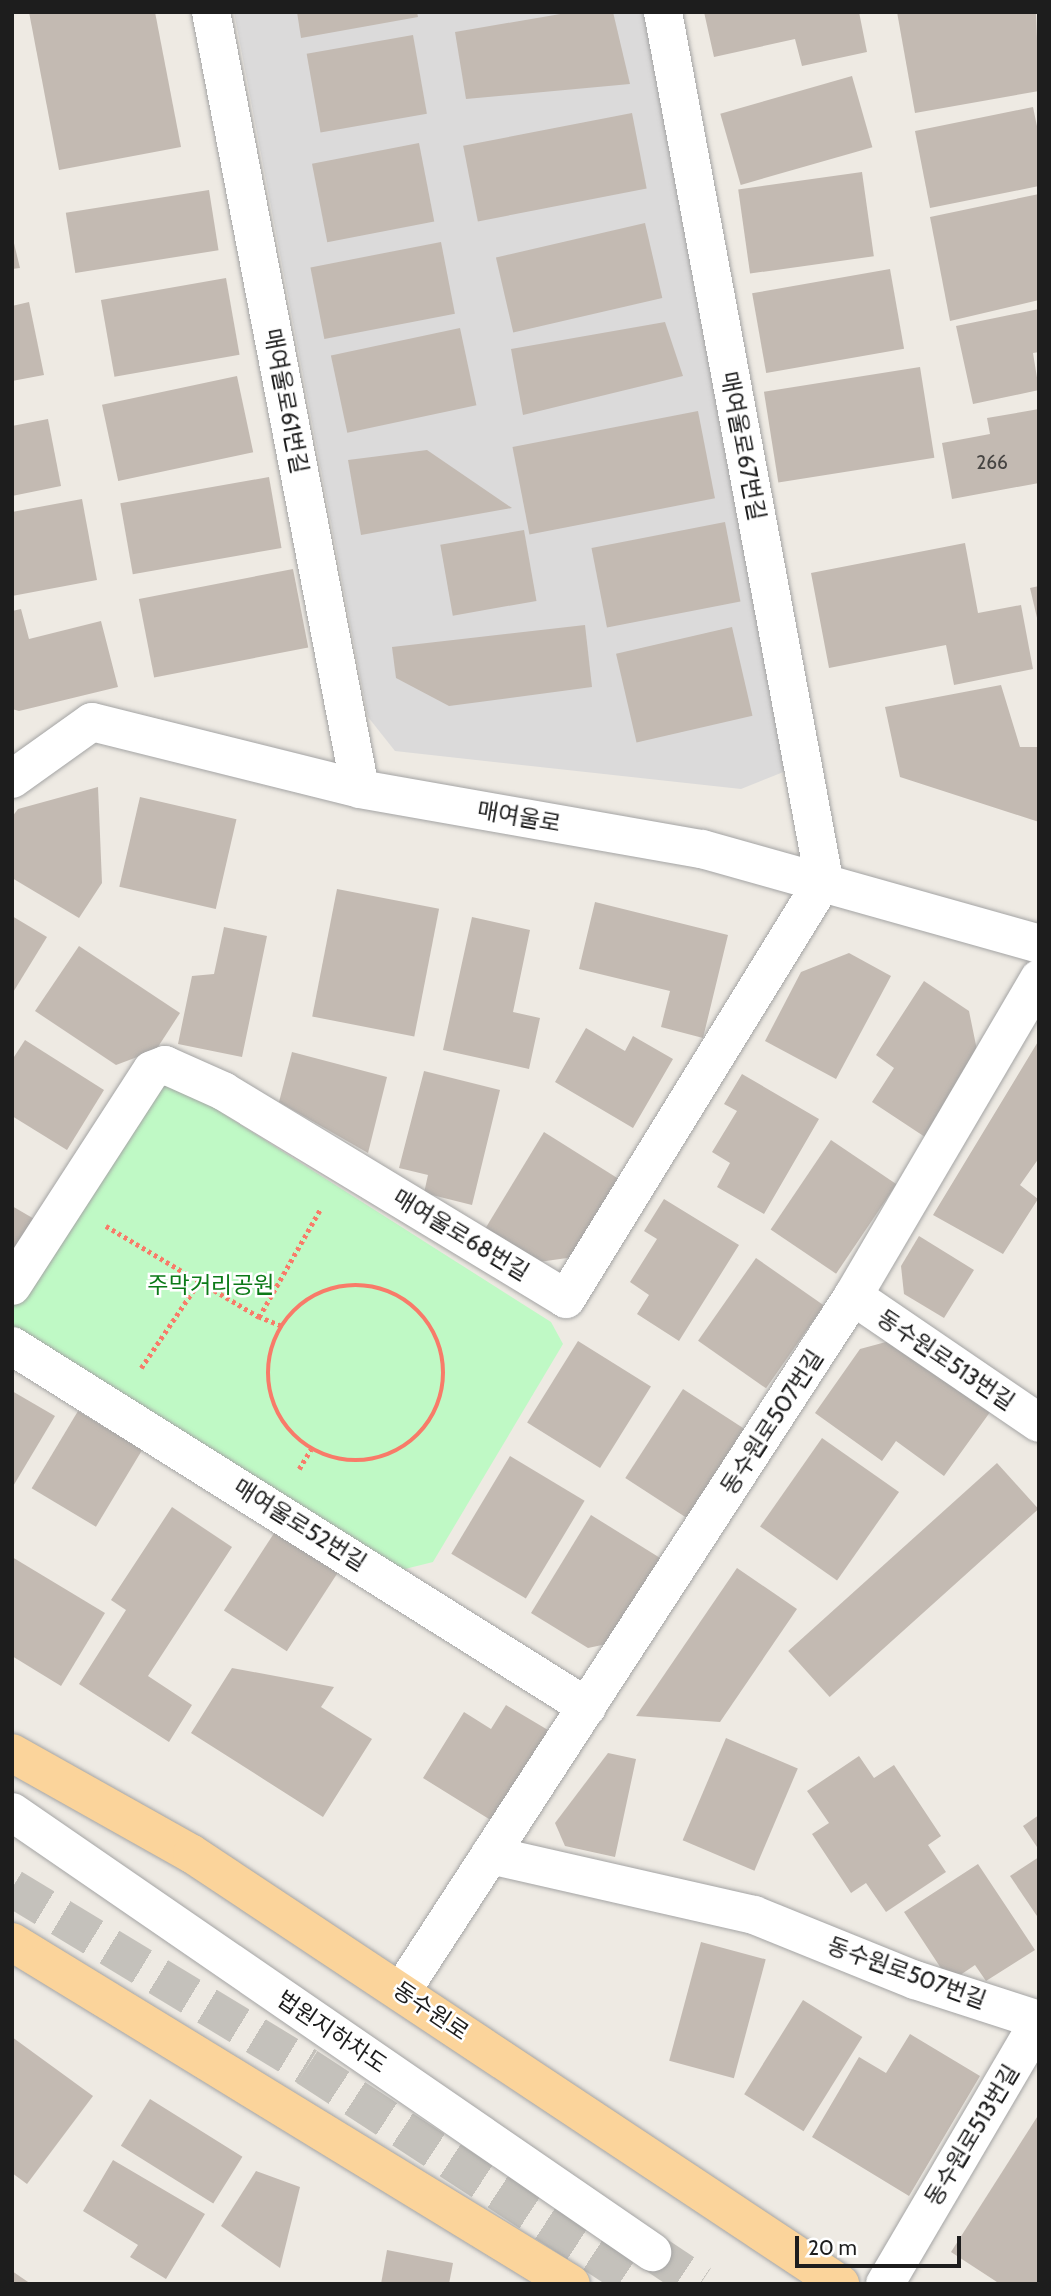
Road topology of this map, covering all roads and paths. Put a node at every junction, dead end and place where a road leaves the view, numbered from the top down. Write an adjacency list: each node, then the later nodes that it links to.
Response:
1 (211, 12): 4 (street, 매여울로61번길)
2 (663, 12): 5 (street, 매여울로67번길)
3 (12, 779): 4 (street, 매여울로)
4 (360, 789): 5 (street, 매여울로)
5 (824, 880): 6 (street, 매여울로); 8 (street, 매여울로68번길)
6 (1039, 944)
7 (1039, 979): 12 (street, 동수원로507번길)
8 (345, 1165): 9 (street, 매여울로68번길); 13 (path)
9 (67, 1203): 10 (path); 11 (street, 매여울로68번길)
10 (199, 1282): 13 (path); 16 (path)
11 (12, 1286)
12 (853, 1296): 17 (street, 동수원로513번길); 18 (street, 동수원로507번길)
13 (259, 1317): 14 (path)
14 (281, 1326): 14 (path)
15 (12, 1346): 16 (street, 매여울로52번길)
16 (114, 1408): 18 (street, 매여울로52번길)
17 (1039, 1423)
18 (587, 1707): 21 (street, 동수원로507번길)
19 (12, 1753): 23 (main road, 동수원로)
20 (12, 1812): 25 (street, 법원지하차도)
21 (490, 1855): 23 (street, 동수원로507번길); 24 (street, 동수원로507번길)
22 (12, 1942): 26 (main road)
23 (401, 1992): 27 (main road, 동수원로)
24 (1039, 2021): 28 (street, 동수원로513번길)
25 (652, 2252)
26 (571, 2284)
27 (840, 2284)
28 (885, 2284)

